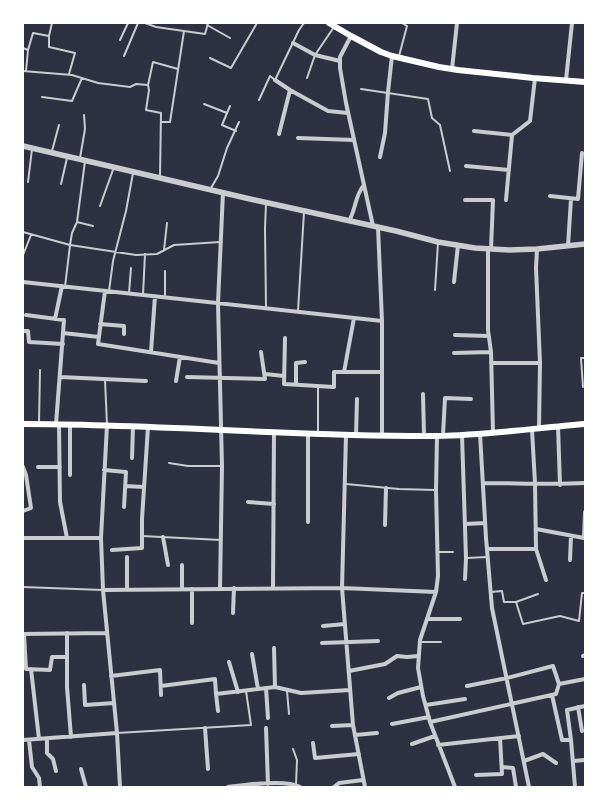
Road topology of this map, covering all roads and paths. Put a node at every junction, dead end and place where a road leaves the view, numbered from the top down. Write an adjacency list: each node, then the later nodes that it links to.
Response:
1 (52, 23): 13 (lane)
2 (128, 23): 16 (lane)
3 (138, 23): 21 (lane)
4 (145, 23): 12 (lane)
5 (257, 23): 23 (lane)
6 (304, 23): 17 (lane)
7 (402, 23): 22 (lane)
8 (457, 23): 26 (street)
9 (572, 23): 33 (street)
10 (208, 24): 12 (lane); 15 (lane)
11 (331, 24): 14 (main road); 20 (lane)
12 (184, 31): 25 (lane)
13 (49, 36): 19 (lane); 28 (lane)
14 (351, 36): 22 (main road); 24 (street)
15 (230, 38)
16 (120, 40)
17 (293, 42): 20 (street); 32 (lane)
18 (23, 48): 19 (lane)
19 (28, 50): 27 (lane)
20 (315, 55): 24 (street); 30 (lane)
21 (124, 56)
22 (396, 57): 26 (main road); 38 (street)
23 (210, 58)
24 (340, 61): 44 (street)
25 (178, 69): 35 (lane); 46 (lane)
26 (452, 70): 31 (main road)
27 (24, 71): 28 (lane)
28 (69, 74): 29 (lane)
29 (82, 78): 35 (lane); 39 (lane)
30 (307, 78)
31 (535, 78): 33 (main road); 52 (street)
32 (275, 80): 37 (street); 40 (lane)
33 (566, 80): 34 (main road)
34 (585, 82)
35 (148, 86): 46 (lane)
36 (361, 89): 38 (lane)
37 (290, 90): 44 (street); 51 (street)
38 (388, 92): 60 (street); 66 (lane)
39 (42, 97)
40 (259, 100)
41 (204, 104): 43 (lane)
42 (230, 106): 43 (lane)
43 (227, 113): 49 (lane)
44 (348, 113): 54 (street)
45 (84, 115): 61 (lane)
46 (161, 122): 67 (lane)
47 (239, 122): 49 (lane)
48 (59, 125): 57 (lane)
49 (236, 131): 71 (lane)
50 (474, 131): 52 (street)
51 (279, 134)
52 (512, 135): 64 (street)
53 (298, 138): 54 (street)
54 (354, 140): 70 (street)
55 (23, 146): 56 (street)
56 (32, 148): 57 (street); 68 (lane)
57 (52, 153): 59 (street)
58 (582, 153): 74 (street)
59 (68, 156): 61 (street); 69 (lane)
60 (380, 157)
61 (82, 159): 62 (street); 81 (lane)
62 (114, 166): 65 (street); 78 (lane)
63 (466, 166): 64 (street)
64 (509, 170): 76 (street)
65 (133, 171): 67 (street); 96 (lane)
66 (450, 171)
67 (160, 177): 71 (street)
68 (28, 182)
69 (61, 184)
70 (364, 185): 80 (street); 84 (street)
71 (210, 189): 72 (street)
72 (223, 192): 77 (street); 87 (street)
73 (550, 196): 74 (street)
74 (571, 199): 92 (street)
75 (465, 200): 93 (street)
76 (506, 200)
77 (266, 203): 79 (street); 111 (lane)
78 (100, 206)
79 (304, 211): 80 (street); 112 (lane)
80 (349, 221): 84 (street)
81 (77, 222): 83 (lane); 90 (lane)
82 (167, 223): 95 (lane)
83 (93, 226)
84 (375, 227): 88 (street); 116 (street)
85 (23, 232): 86 (lane)
86 (31, 235): 90 (lane); 98 (lane)
87 (220, 242): 95 (lane); 110 (street)
88 (438, 242): 91 (street); 104 (lane)
89 (585, 244): 92 (street)
90 (70, 245): 96 (lane); 103 (lane)
91 (458, 245): 93 (street); 102 (street)
92 (568, 246): 94 (street)
93 (490, 249): 94 (street); 122 (street)
94 (537, 249): 135 (street)
95 (164, 250): 97 (lane)
96 (116, 252): 97 (lane); 105 (lane)
97 (145, 254): 107 (lane)
98 (23, 255)
99 (131, 268): 106 (lane)
100 (165, 271): 109 (lane)
101 (23, 282): 103 (street)
102 (454, 282)
103 (64, 286): 105 (street); 115 (street)
104 (436, 290)
105 (107, 291): 106 (street); 117 (street)
106 (129, 294): 107 (street)
107 (143, 295): 108 (street)
108 (155, 296): 109 (street); 126 (street)
109 (165, 297): 110 (street)
110 (218, 303): 111 (street); 133 (street)
111 (266, 308): 112 (street)
112 (298, 312): 114 (street)
113 (26, 315): 115 (street)
114 (354, 318): 116 (street); 137 (street)
115 (55, 319): 119 (street)
116 (382, 321): 138 (street)
117 (100, 324): 120 (street); 123 (street)
118 (23, 331): 125 (street)
119 (64, 333): 123 (street); 125 (street)
120 (124, 334)
121 (455, 335): 122 (street)
122 (489, 336): 128 (street)
123 (99, 337): 126 (street)
124 (285, 338): 140 (street)
125 (62, 344): 141 (street)
126 (151, 352): 130 (street)
127 (261, 352): 139 (street)
128 (491, 352): 129 (street); 134 (street)
129 (454, 353)
130 (180, 357): 133 (street); 146 (street)
131 (585, 358): 149 (lane)
132 (305, 362): 147 (street)
133 (219, 363): 143 (street)
134 (492, 363): 135 (street); 167 (street)
135 (540, 363): 162 (street)
136 (40, 370): 154 (lane)
137 (344, 372): 138 (street); 148 (street)
138 (382, 372): 172 (street)
139 (264, 374): 140 (street); 143 (street)
140 (284, 376): 147 (street)
141 (60, 377): 144 (street); 155 (street)
142 (187, 377): 143 (street)
143 (219, 379): 163 (street)
144 (105, 380): 145 (street); 158 (lane)
145 (146, 381)
146 (176, 381)
147 (296, 385): 148 (street)
148 (318, 386): 168 (lane)
149 (583, 387)
150 (423, 394): 173 (street)
151 (357, 399): 171 (street)
152 (471, 399): 174 (street)
153 (23, 424): 154 (main road)
154 (39, 424): 155 (main road)
155 (57, 424): 156 (main road); 181 (street)
156 (70, 424): 158 (main road); 183 (street)
157 (585, 424): 159 (main road)
158 (107, 425): 160 (main road); 182 (street)
159 (558, 426): 162 (main road); 188 (street)
160 (133, 427): 161 (main road); 176 (street)
161 (148, 427): 163 (main road); 190 (street)
162 (539, 429): 164 (main road)
163 (221, 430): 165 (main road); 178 (street)
164 (532, 430): 167 (main road); 185 (street)
165 (274, 432): 166 (main road); 194 (street)
166 (308, 433): 168 (main road); 198 (street)
167 (493, 433): 169 (main road)
168 (318, 434): 170 (main road)
169 (480, 434): 175 (main road); 184 (street)
170 (346, 435): 171 (main road); 187 (street)
171 (356, 435): 172 (main road)
172 (382, 435): 173 (main road)
173 (424, 435): 174 (main road)
174 (440, 435): 175 (main road); 192 (street)
175 (462, 435): 200 (street)
176 (132, 458)
177 (169, 463): 178 (lane)
178 (222, 466): 210 (street)
179 (23, 467): 196 (street)
180 (38, 467): 181 (street)
181 (60, 467): 207 (street)
182 (104, 470): 189 (street); 208 (street)
183 (70, 475)
184 (483, 483): 185 (street); 199 (street)
185 (535, 483): 188 (street); 202 (street)
186 (585, 483): 188 (street)
187 (345, 484): 191 (lane); 228 (street)
188 (560, 485)
189 (125, 486): 190 (street); 195 (street)
190 (144, 487): 203 (street)
191 (386, 488): 192 (lane); 201 (street)
192 (436, 490): 214 (street)
193 (248, 502): 194 (street)
194 (274, 504): 227 (street)
195 (124, 507)
196 (23, 511)
197 (585, 512): 209 (street)
198 (308, 522)
199 (485, 523): 200 (street); 211 (street)
200 (465, 524): 218 (street)
201 (385, 525)
202 (536, 529): 204 (street); 212 (street)
203 (142, 536): 205 (lane); 213 (street)
204 (571, 536): 209 (street); 219 (street)
205 (163, 537): 210 (lane); 220 (street)
206 (23, 538): 207 (street)
207 (67, 538): 208 (street)
208 (101, 538): 231 (street)
209 (585, 538)
210 (221, 540): 225 (street)
211 (487, 549): 212 (street); 217 (street)
212 (536, 549): 223 (street)
213 (112, 550)
214 (437, 552): 215 (lane); 233 (street)
215 (453, 552)
216 (128, 557): 232 (street)
217 (488, 557): 218 (lane); 234 (street)
218 (466, 558): 222 (street)
219 (570, 560)
220 (168, 565)
221 (182, 565): 229 (street)
222 (465, 580)
223 (546, 580)
224 (23, 587): 231 (lane)
225 (220, 588): 226 (street); 230 (street)
226 (234, 588): 227 (street); 238 (street)
227 (273, 588): 228 (street)
228 (342, 588): 233 (street); 242 (street)
229 (182, 589): 230 (street); 232 (street)
230 (192, 589): 241 (street)
231 (103, 590): 232 (street); 244 (street)
232 (127, 590)
233 (436, 592): 239 (street)
234 (491, 592): 237 (lane); 260 (street)
235 (585, 593): 237 (lane)
236 (538, 594): 237 (lane)
237 (516, 602)
238 (234, 613)
239 (428, 619): 240 (street); 249 (street)
240 (460, 619)
241 (192, 623)
242 (345, 624): 243 (street); 248 (street)
243 (323, 626)
244 (106, 633): 246 (street); 259 (street)
245 (24, 634): 246 (street); 257 (street)
246 (67, 634): 255 (street)
247 (378, 641): 248 (street)
248 (346, 642): 251 (street); 258 (street)
249 (420, 642): 250 (lane); 254 (street)
250 (441, 642)
251 (322, 643)
252 (274, 648): 266 (street)
253 (252, 654): 269 (street)
254 (418, 656): 258 (street); 267 (street)
255 (66, 657): 257 (street); 300 (street)
256 (229, 662): 273 (street)
257 (31, 669): 302 (street)
258 (349, 671): 270 (street)
259 (111, 676): 264 (street); 279 (street)
260 (507, 678): 262 (street); 265 (street); 281 (street)
261 (585, 679): 262 (street)
262 (559, 684): 276 (street)
263 (84, 685): 279 (street)
264 (160, 686): 274 (street); 275 (street)
265 (467, 686)
266 (275, 687): 268 (street); 272 (street)
267 (421, 687): 277 (street); 280 (street)
268 (266, 688): 269 (street); 287 (street)
269 (258, 689): 271 (street)
270 (350, 690): 272 (street); 290 (street)
271 (246, 691): 273 (street); 292 (lane)
272 (287, 691): 285 (lane)
273 (238, 692): 274 (street)
274 (216, 694): 284 (street)
275 (161, 695)
276 (552, 695): 281 (street); 306 (street)
277 (389, 698)
278 (465, 698): 280 (street)
279 (114, 703): 296 (street)
280 (426, 705): 286 (street)
281 (513, 705): 288 (street); 299 (street)
282 (585, 706): 283 (street)
283 (578, 707): 294 (street); 306 (street)
284 (218, 711)
285 (288, 714)
286 (429, 717): 288 (street); 289 (street)
287 (268, 718)
288 (430, 722): 298 (street)
289 (392, 724)
290 (353, 725): 291 (street); 297 (street)
291 (332, 726)
292 (205, 728): 296 (lane); 317 (street)
293 (266, 728): 322 (street)
294 (582, 731)
295 (377, 733): 297 (street)
296 (117, 734): 300 (street); 327 (street)
297 (355, 736): 311 (street)
298 (435, 736): 308 (street); 309 (street)
299 (519, 736): 301 (street); 313 (street)
300 (71, 737): 303 (street)
301 (500, 738): 309 (street); 316 (street)
302 (39, 739): 303 (street); 305 (street)
303 (46, 739): 319 (street)
304 (23, 740): 305 (street)
305 (29, 740): 325 (street)
306 (571, 740): 314 (street)
307 (313, 743): 311 (street)
308 (412, 744)
309 (438, 745): 331 (street)
310 (293, 749): 324 (lane)
311 (358, 754): 321 (street)
312 (585, 760): 314 (street)
313 (524, 761): 315 (street); 333 (street)
314 (573, 761): 334 (street)
315 (556, 763)
316 (502, 767): 320 (street); 332 (street)
317 (208, 768)
318 (82, 769): 326 (street)
319 (56, 771)
320 (476, 775)
321 (363, 780): 329 (street); 330 (street)
322 (268, 784): 323 (street); 328 (street)
323 (284, 785): 324 (street)
324 (298, 786)
325 (40, 787)
326 (86, 787)
327 (120, 787)
328 (228, 787)
329 (334, 787)
330 (365, 787)
331 (455, 787)
332 (516, 787)
333 (529, 787)
334 (575, 787)

